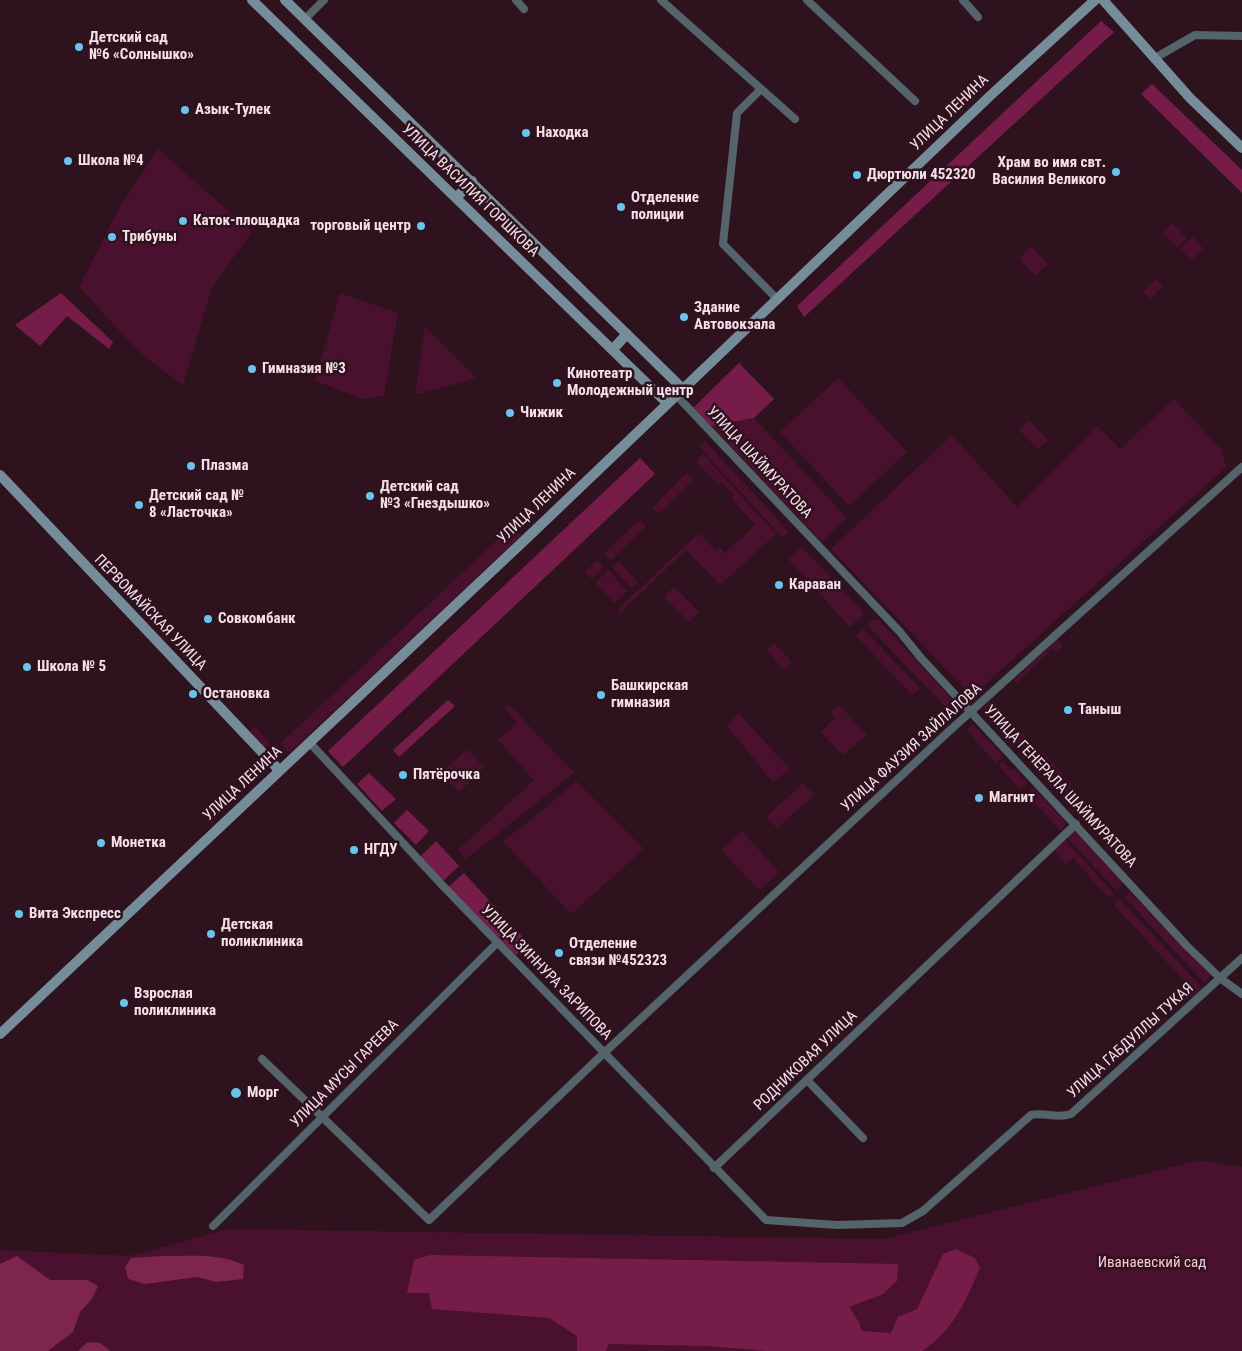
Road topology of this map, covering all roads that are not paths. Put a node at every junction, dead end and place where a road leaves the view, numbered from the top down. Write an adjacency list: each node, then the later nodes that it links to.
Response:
1 (252, 0): 20 (main road, УЛИЦА ВАСИЛИЯ ГОРШКОВА)
2 (285, 0): 12 (main road, УЛИЦА ВАСИЛИЯ ГОРШКОВА)
3 (324, 0): 12 (street)
4 (516, 0): 10 (street)
5 (661, 0): 15 (street)
6 (807, 0): 16 (street)
7 (964, 0): 11 (street)
8 (1095, 0): 21 (main road, УЛИЦА ЛЕНИНА)
9 (1103, 0): 14 (main road)
10 (524, 9)
11 (978, 17)
12 (305, 19): 19 (main road, УЛИЦА ВАСИЛИЯ ГОРШКОВА)
13 (1242, 36): 14 (street)
14 (1155, 58): 18 (main road)
15 (761, 89): 17 (street); 21 (street)
16 (915, 101)
17 (795, 119)
18 (1242, 148)
19 (472, 182): 20 (main road); 22 (main road, УЛИЦА ВАСИЛИЯ ГОРШКОВА)
20 (456, 198): 23 (main road, УЛИЦА ВАСИЛИЯ ГОРШКОВА)
21 (778, 300): 24 (main road, УЛИЦА ЛЕНИНА)
22 (627, 334): 23 (main road); 24 (main road, УЛИЦА ВАСИЛИЯ ГОРШКОВА)
23 (613, 349): 25 (main road, УЛИЦА ВАСИЛИЯ ГОРШКОВА)
24 (679, 392): 25 (main road, УЛИЦА ЛЕНИНА); 28 (street, УЛИЦА ШАЙМУРАТОВА)
25 (667, 403): 30 (main road, УЛИЦА ЛЕНИНА)
26 (1242, 467): 29 (street, УЛИЦА ФАУЗИЯ ЗАЙЛАЛОВА)
27 (0, 475): 31 (main road, ПЕРВОМАЙСКАЯ УЛИЦА)
28 (821, 550): 29 (street, УЛИЦА ГЕНЕРАЛА ШАЙМУРАТОВА)
29 (971, 712): 32 (street, УЛИЦА ГЕНЕРАЛА ШАЙМУРАТОВА); 38 (street, УЛИЦА ФАУЗИЯ ЗАЙЛАЛОВА)
30 (310, 742): 31 (main road, УЛИЦА ЛЕНИНА); 33 (street, УЛИЦА ЗИННУРА ЗАРИПОВА)
31 (279, 770): 37 (main road, УЛИЦА ЛЕНИНА)
32 (1076, 824): 35 (street, УЛИЦА ГЕНЕРАЛА ШАЙМУРАТОВА); 40 (street, РОДНИКОВАЯ УЛИЦА)
33 (498, 943): 38 (street, УЛИЦА ЗИННУРА ЗАРИПОВА); 41 (street, УЛИЦА МУСЫ ГАРЕЕВА)
34 (1242, 958): 35 (street, УЛИЦА ГАБДУЛЛЫ ТУКАЯ)
35 (1220, 978): 36 (street, УЛИЦА ГЕНЕРАЛА ШАЙМУРАТОВА); 44 (street, УЛИЦА ГАБДУЛЛЫ ТУКАЯ)
36 (1242, 994)
37 (0, 1034)
38 (604, 1053): 41 (street, УЛИЦА ФАУЗИЯ ЗАЙЛАЛОВА); 43 (street, УЛИЦА ЗИННУРА ЗАРИПОВА)
39 (262, 1059): 41 (street)
40 (808, 1080): 42 (street); 43 (street, РОДНИКОВАЯ УЛИЦА)
41 (321, 1118): 45 (street, УЛИЦА МУСЫ ГАРЕЕВА)
42 (863, 1138)
43 (714, 1168): 44 (street, УЛИЦА ЗИННУРА ЗАРИПОВА)
44 (766, 1220)
45 (212, 1226)

